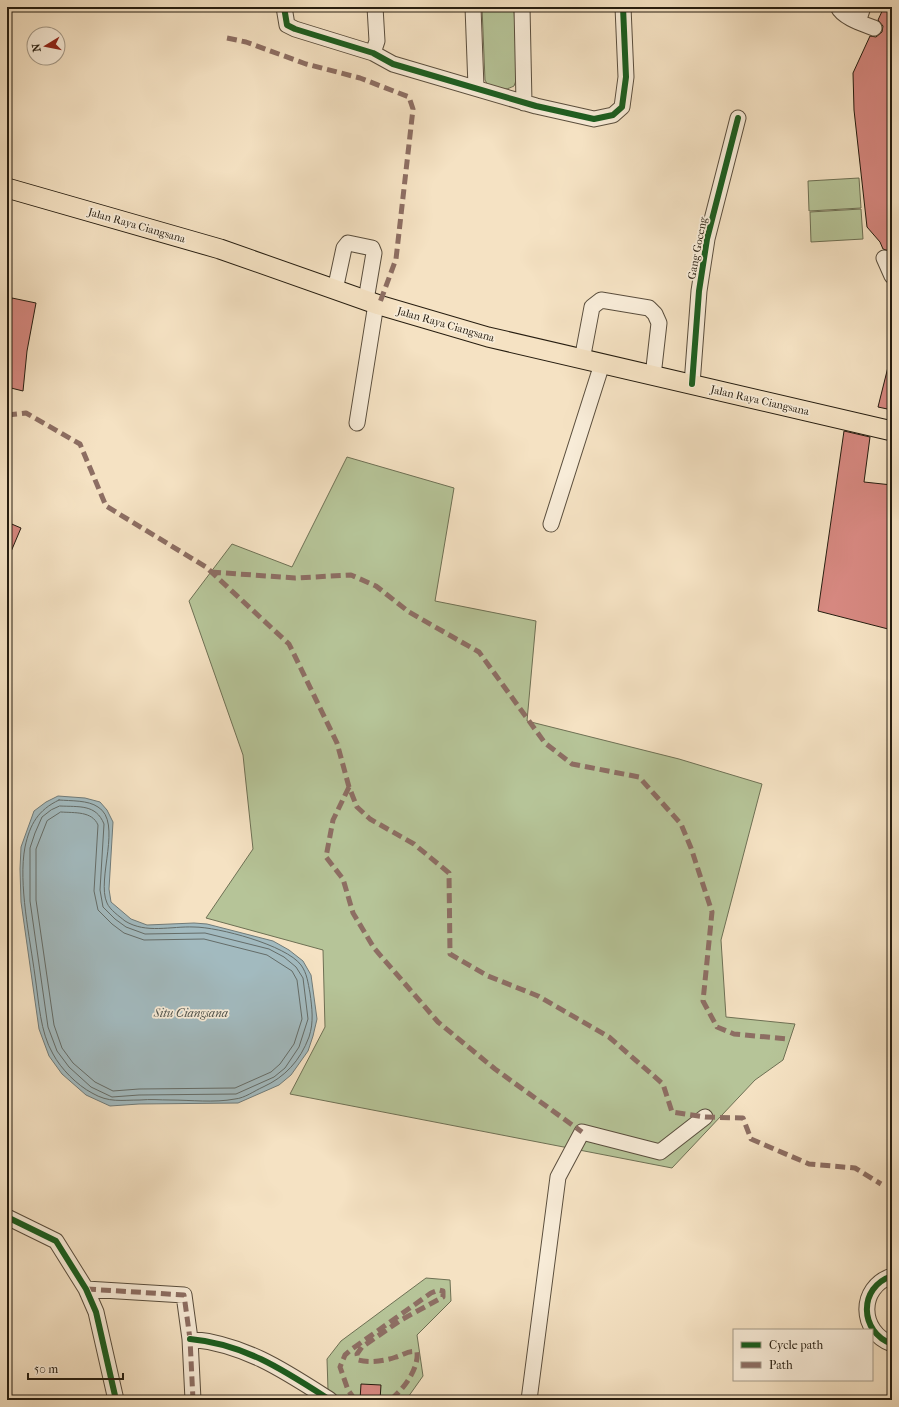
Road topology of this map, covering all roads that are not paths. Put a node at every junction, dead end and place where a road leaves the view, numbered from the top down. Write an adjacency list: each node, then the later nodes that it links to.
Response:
1 (284, 7): 10 (street)
2 (375, 7): 10 (street)
3 (473, 7): 11 (street)
4 (522, 7): 12 (street)
5 (623, 7): 12 (street)
6 (838, 7): 8 (street)
7 (863, 7): 8 (street)
8 (858, 22): 9 (street)
9 (874, 28)
10 (373, 53): 11 (street)
11 (476, 87): 12 (street)
12 (524, 103)
13 (738, 118): 22 (street, Gang Goceng)
14 (7, 188): 17 (main road, Jalan Raya Ciangsana)
15 (884, 258): 16 (street)
16 (892, 276)
17 (335, 290): 18 (main road, Jalan Raya Ciangsana); 18 (street)
18 (371, 302): 19 (main road, Jalan Raya Ciangsana); 23 (street)
19 (582, 360): 20 (main road, Jalan Raya Ciangsana); 21 (street)
20 (602, 364): 21 (main road, Jalan Raya Ciangsana); 25 (street)
21 (653, 376): 22 (main road, Jalan Raya Ciangsana)
22 (692, 384): 24 (main road, Jalan Raya Ciangsana)
23 (356, 423)
24 (892, 431)
25 (551, 524)
26 (705, 1117): 37 (street)
27 (7, 1217): 29 (street)
28 (892, 1276): 30 (street)
29 (86, 1289): 32 (street); 34 (street)
30 (872, 1329)
31 (873, 1331): 33 (street)
32 (190, 1339): 35 (street); 36 (street)
33 (892, 1344)
34 (116, 1400)
35 (193, 1400)
36 (330, 1400)
37 (529, 1400)

